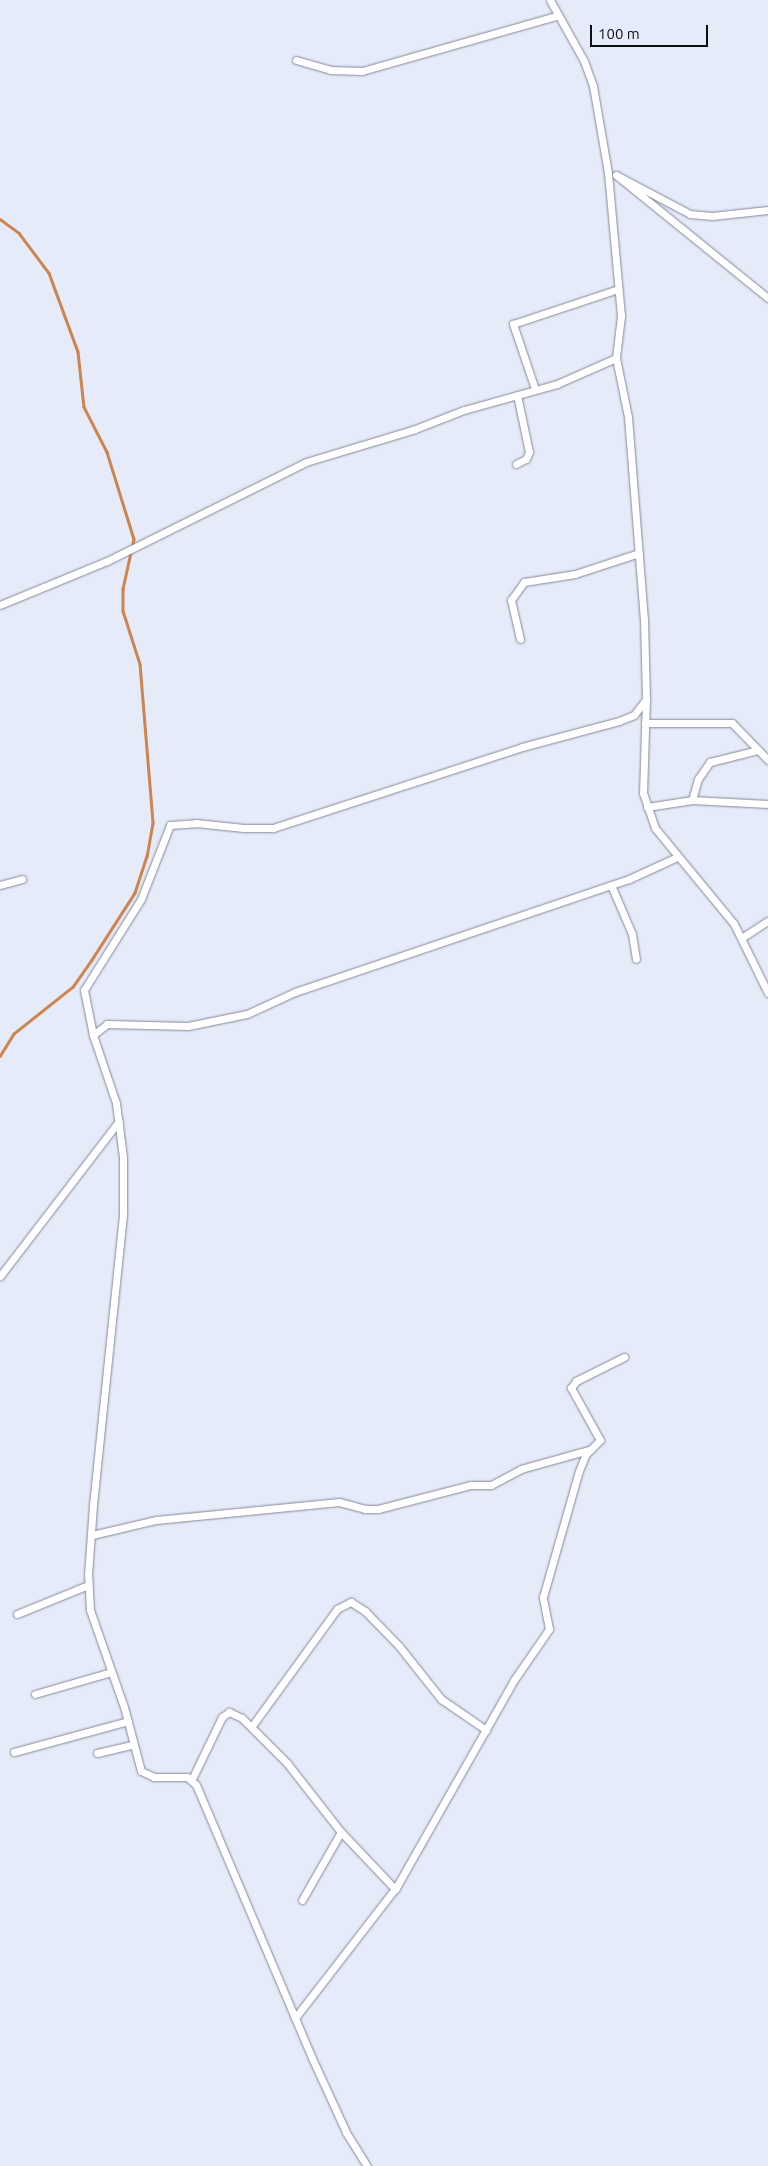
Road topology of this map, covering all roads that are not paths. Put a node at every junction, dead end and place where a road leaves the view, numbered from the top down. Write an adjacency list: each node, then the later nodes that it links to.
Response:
1 (550, 0): 2 (street)
2 (557, 16): 3 (street); 4 (street)
3 (296, 60)
4 (608, 173): 5 (street); 7 (street)
5 (616, 176): 6 (street); 8 (street)
6 (768, 210)
7 (618, 288): 9 (street); 10 (street)
8 (768, 298)
9 (616, 358): 10 (street); 13 (street)
10 (535, 389): 11 (street)
11 (517, 395): 12 (street); 14 (street)
12 (516, 464)
13 (639, 553): 15 (street); 16 (street)
14 (0, 605)
15 (520, 639)
16 (646, 699): 17 (street); 31 (street)
17 (645, 723): 18 (street); 22 (street)
18 (758, 750): 19 (street); 20 (street)
19 (768, 760)
20 (692, 800): 21 (street); 22 (street)
21 (768, 804)
22 (647, 807): 23 (street)
23 (677, 857): 26 (street); 28 (street)
24 (22, 879): 25 (street)
25 (0, 885)
26 (611, 885): 29 (street); 31 (street)
27 (768, 921): 28 (street)
28 (743, 937): 30 (street)
29 (636, 959)
30 (768, 993)
31 (93, 1035): 32 (street)
32 (119, 1121): 33 (street); 36 (street)
33 (0, 1276)
34 (624, 1357): 35 (street)
35 (589, 1450): 36 (street); 43 (street)
36 (92, 1535): 37 (street)
37 (88, 1585): 38 (street); 39 (street)
38 (17, 1614)
39 (111, 1672): 40 (street); 41 (street)
40 (35, 1694)
41 (128, 1721): 44 (street); 45 (street)
42 (252, 1726): 43 (street); 47 (street); 48 (street)
43 (486, 1730): 49 (street)
44 (133, 1745): 46 (street); 47 (street)
45 (14, 1752)
46 (98, 1753)
47 (192, 1779): 51 (street)
48 (341, 1832): 49 (street); 50 (street)
49 (395, 1889): 51 (street)
50 (302, 1900)
51 (295, 2018): 52 (street)
52 (368, 2166)

